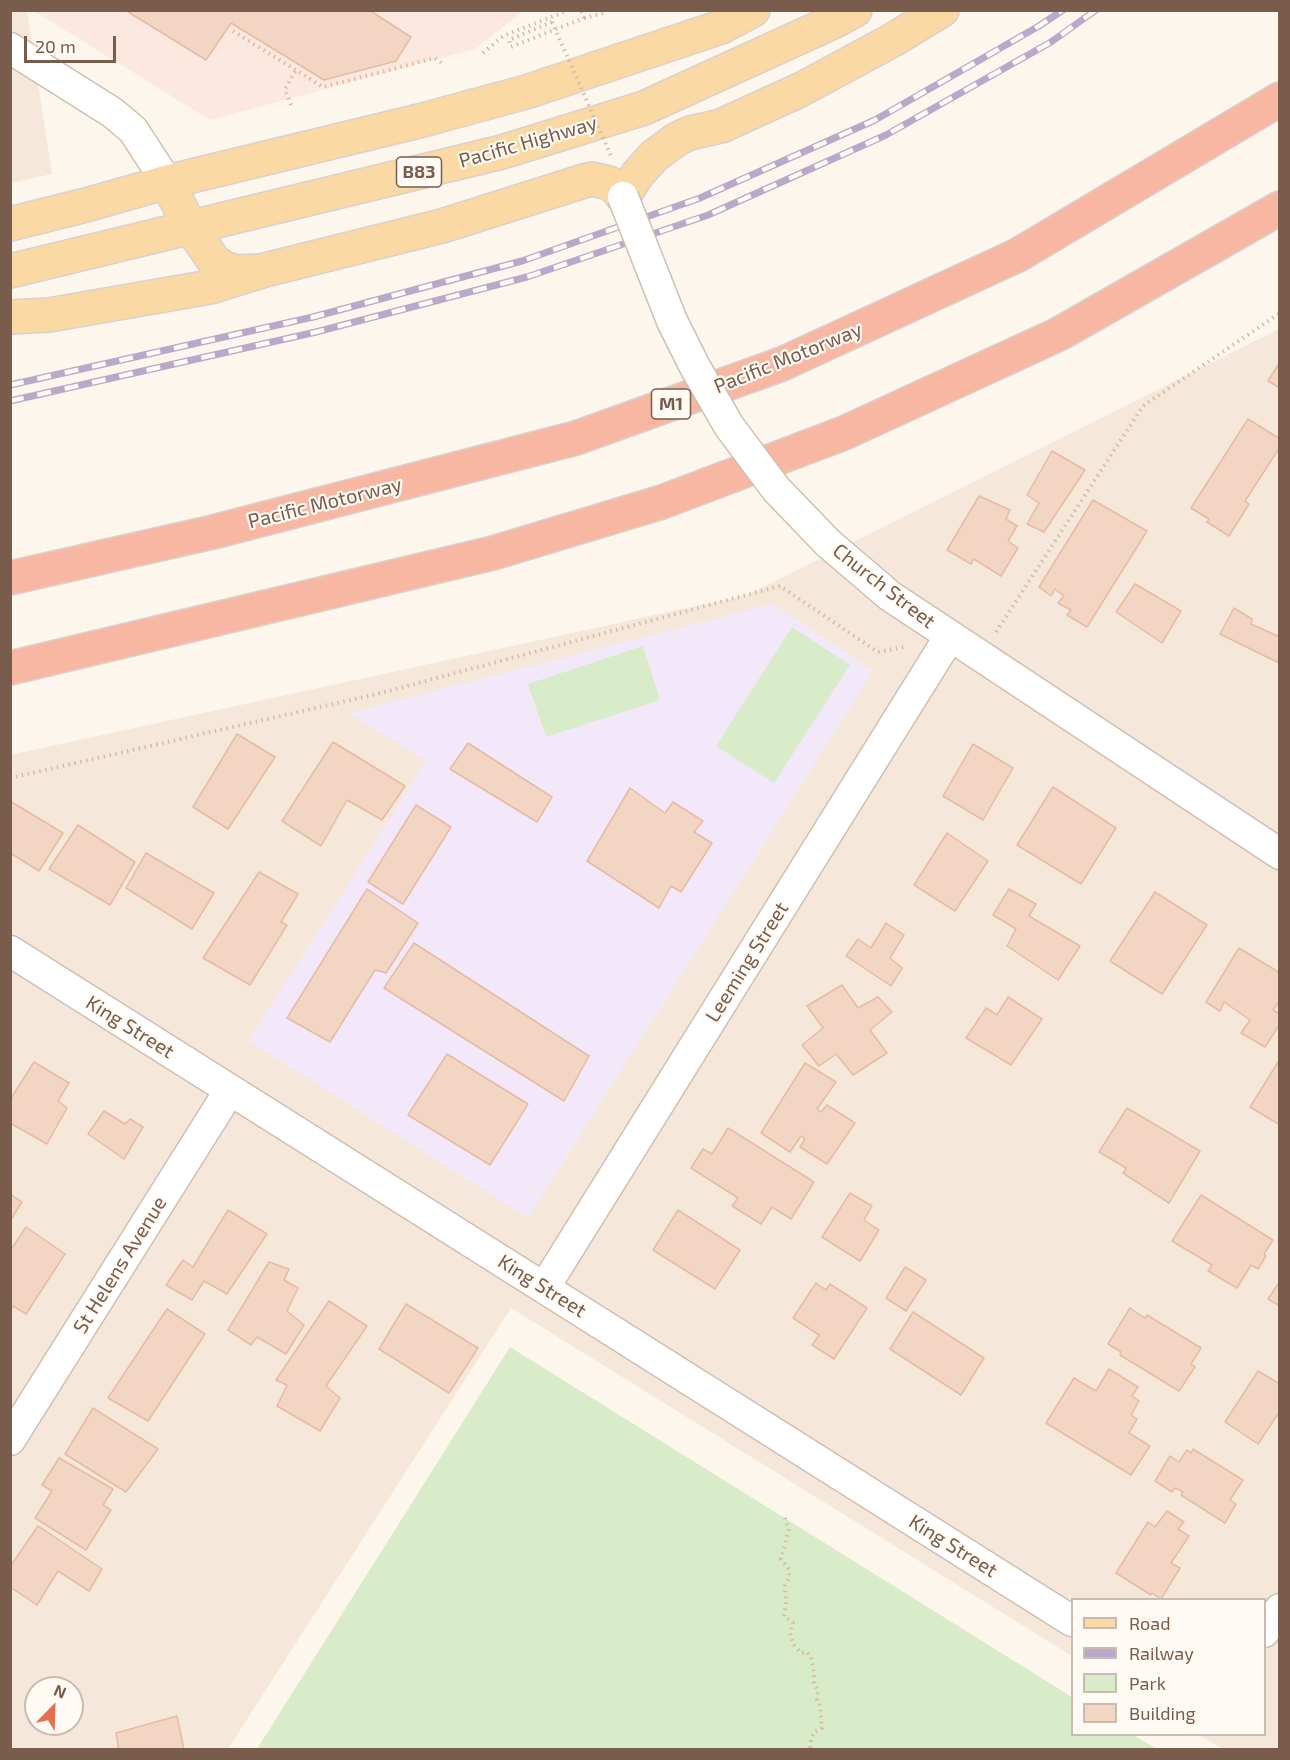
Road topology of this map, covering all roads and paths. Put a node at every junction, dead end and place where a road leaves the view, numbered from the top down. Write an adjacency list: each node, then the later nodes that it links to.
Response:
1 (569, 10): 10 (path)
2 (581, 10): 7 (path)
3 (753, 10): 16 (main road)
4 (855, 10): 20 (main road, Pacific Highway / B83)
5 (942, 10): 17 (main road)
6 (607, 12): 7 (path)
7 (584, 18): 15 (path, bridge)
8 (232, 31): 12 (path)
9 (10, 48): 16 (street)
10 (483, 53)
11 (444, 64): 12 (path)
12 (296, 70): 14 (path)
13 (1280, 99): 25 (highway, Pacific Motorway / M1)
14 (291, 105)
15 (612, 158)
16 (166, 183): 19 (main road); 20 (main road)
17 (623, 197): 22 (main road); 26 (street, Church Street, bridge)
18 (1280, 208): 29 (highway)
19 (10, 224)
20 (191, 228): 21 (main road, Pacific Highway / B83); 22 (main road)
21 (10, 270)
22 (265, 270): 24 (main road)
23 (1280, 313): 28 (path)
24 (10, 317)
25 (10, 578)
26 (950, 636): 28 (street, Church Street); 34 (street, Leeming Street)
27 (904, 647): 30 (path)
28 (979, 655): 31 (street, Church Street)
29 (10, 668)
30 (10, 778)
31 (1280, 854)
32 (10, 951): 33 (street, King Street)
33 (230, 1090): 34 (street, King Street); 35 (street, St Helens Avenue)
34 (543, 1288): 38 (street, King Street)
35 (10, 1440)
36 (785, 1518): 40 (path)
37 (1280, 1609): 39 (street)
38 (1071, 1620)
39 (1266, 1629)
40 (810, 1749)

